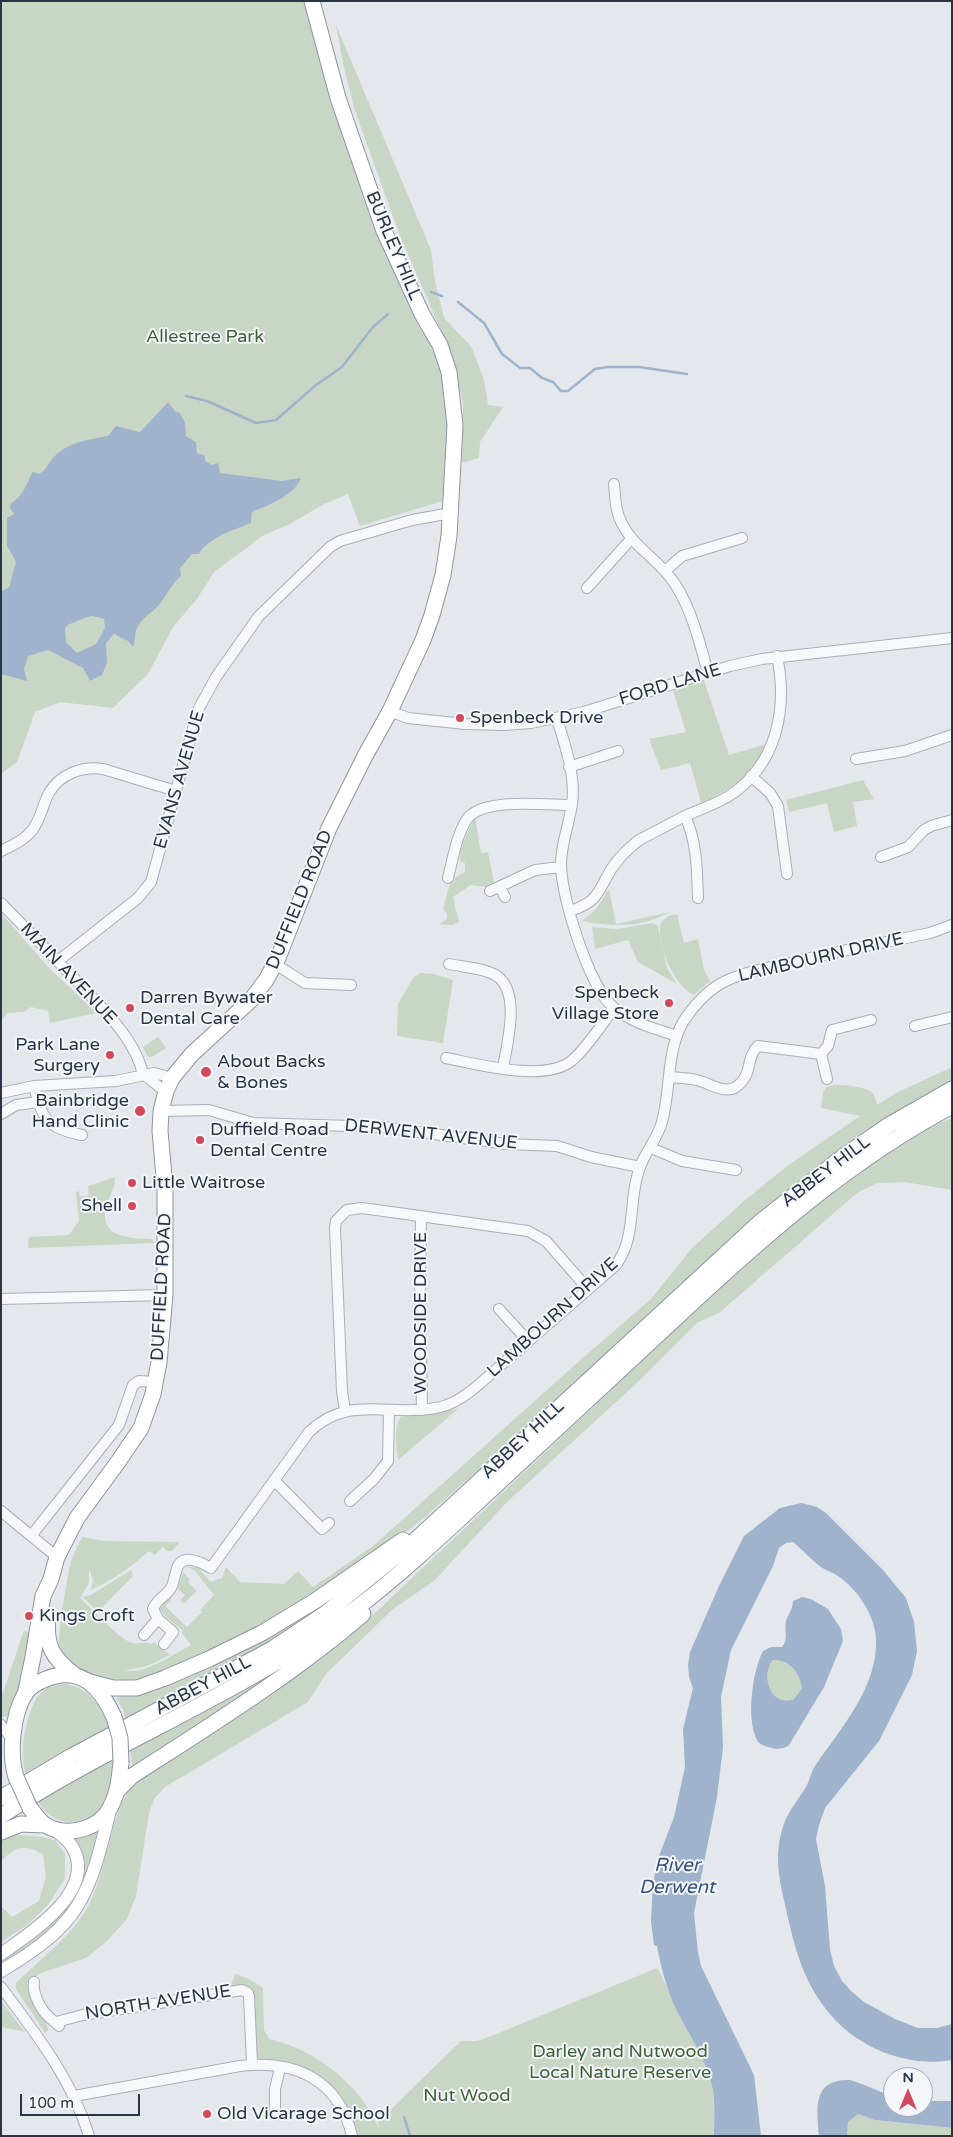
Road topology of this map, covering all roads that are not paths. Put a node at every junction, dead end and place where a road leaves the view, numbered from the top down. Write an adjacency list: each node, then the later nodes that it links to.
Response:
1 (312, 1): 3 (highway, BURLEY HILL)
2 (614, 484): 6 (street)
3 (452, 492): 4 (highway, DUFFIELD ROAD)
4 (451, 513): 12 (highway, DUFFIELD ROAD); 19 (street, EVANS AVENUE)
5 (742, 538): 7 (street)
6 (631, 540): 7 (street); 8 (street)
7 (665, 571): 11 (street)
8 (587, 588)
9 (952, 638): 10 (street, FORD LANE)
10 (776, 656): 11 (street, FORD LANE); 18 (street)
11 (708, 673): 13 (street, FORD LANE)
12 (390, 711): 13 (street, FORD LANE); 34 (highway, DUFFIELD ROAD)
13 (557, 719): 17 (street)
14 (952, 736): 16 (street)
15 (618, 752): 17 (street)
16 (856, 759)
17 (569, 767): 20 (street)
18 (751, 776): 21 (street); 27 (street)
19 (176, 791): 23 (street); 33 (street, EVANS AVENUE)
20 (572, 805): 25 (street); 26 (street)
21 (686, 816): 29 (street); 31 (street)
22 (952, 820): 24 (street)
23 (1, 851)
24 (882, 857)
25 (561, 867): 28 (street); 31 (street)
26 (453, 873)
27 (787, 874)
28 (506, 897)
29 (698, 898)
30 (1, 903): 33 (street, MAIN AVENUE)
31 (570, 911): 37 (street)
32 (952, 925): 41 (street, LAMBOURN DRIVE)
33 (58, 961): 45 (street, MAIN AVENUE)
34 (275, 964): 36 (street); 48 (highway, DUFFIELD ROAD)
35 (449, 964): 44 (street)
36 (351, 985)
37 (614, 1008): 41 (street); 44 (street)
38 (952, 1017): 40 (street)
39 (871, 1020): 42 (street)
40 (915, 1026)
41 (677, 1036): 46 (street, LAMBOURN DRIVE)
42 (821, 1054): 46 (street); 47 (street)
43 (446, 1058): 44 (street)
44 (503, 1068)
45 (144, 1075): 48 (street); 49 (street)
46 (670, 1077): 57 (street, LAMBOURN DRIVE)
47 (827, 1079)
48 (169, 1084): 54 (highway, DUFFIELD ROAD)
49 (34, 1086): 51 (street); 52 (street)
50 (952, 1089): 72 (highway, ABBEY HILL)
51 (1, 1093)
52 (38, 1102): 55 (street); 56 (street)
53 (952, 1106): 75 (highway, ABBEY HILL)
54 (161, 1111): 58 (street, DERWENT AVENUE); 62 (highway, DUFFIELD ROAD)
55 (1, 1114)
56 (82, 1135)
57 (651, 1148): 58 (street, LAMBOURN DRIVE); 59 (street)
58 (640, 1167): 61 (street, LAMBOURN DRIVE)
59 (736, 1170)
60 (421, 1216): 61 (street); 68 (street, WOODSIDE DRIVE); 69 (street)
61 (588, 1289): 65 (street, LAMBOURN DRIVE)
62 (165, 1295): 63 (street); 66 (highway, DUFFIELD ROAD)
63 (1, 1299)
64 (499, 1309): 65 (street)
65 (528, 1341): 68 (street, LAMBOURN DRIVE)
66 (156, 1382): 76 (street, DUFFIELD ROAD); 77 (highway, DUFFIELD ROAD)
67 (389, 1410): 68 (street, LAMBOURN DRIVE); 69 (street, LAMBOURN DRIVE); 71 (street)
68 (422, 1410)
69 (345, 1411): 70 (street, LAMBOURN DRIVE)
70 (274, 1480): 74 (street); 79 (street, LAMBOURN DRIVE)
71 (350, 1501)
72 (449, 1508): 82 (highway); 88 (highway, ABBEY HILL)
73 (1, 1511): 76 (street)
74 (329, 1523)
75 (452, 1527): 88 (highway, ABBEY HILL); 90 (highway)
76 (31, 1536): 77 (street)
77 (57, 1556): 78 (highway, DUFFIELD ROAD)
78 (51, 1580): 82 (highway, DUFFIELD ROAD); 83 (highway, DUFFIELD ROAD)
79 (158, 1619): 80 (street); 81 (street)
80 (144, 1635)
81 (164, 1644)
82 (83, 1679): 83 (highway); 90 (highway, bridge)
83 (25, 1695): 84 (highway)
84 (18, 1713): 85 (street); 87 (highway)
85 (1, 1720)
86 (1, 1725): 87 (street)
87 (13, 1740): 89 (highway)
88 (75, 1763): 91 (highway); 93 (highway)
89 (8, 1777): 94 (highway, bridge)
90 (117, 1791): 92 (highway)
91 (1, 1798)
92 (110, 1810): 94 (highway); 97 (main road)
93 (1, 1816)
94 (50, 1827): 95 (highway); 96 (main road)
95 (1, 1832)
96 (1, 1954)
97 (1, 1971)
98 (34, 1982): 100 (street, NORTH AVENUE)
99 (1, 1987): 102 (street)
100 (252, 2064): 101 (street); 102 (street)
101 (280, 2068): 103 (street); 105 (street)
102 (74, 2096): 104 (street)
103 (275, 2115)
104 (89, 2136)
105 (352, 2136)

